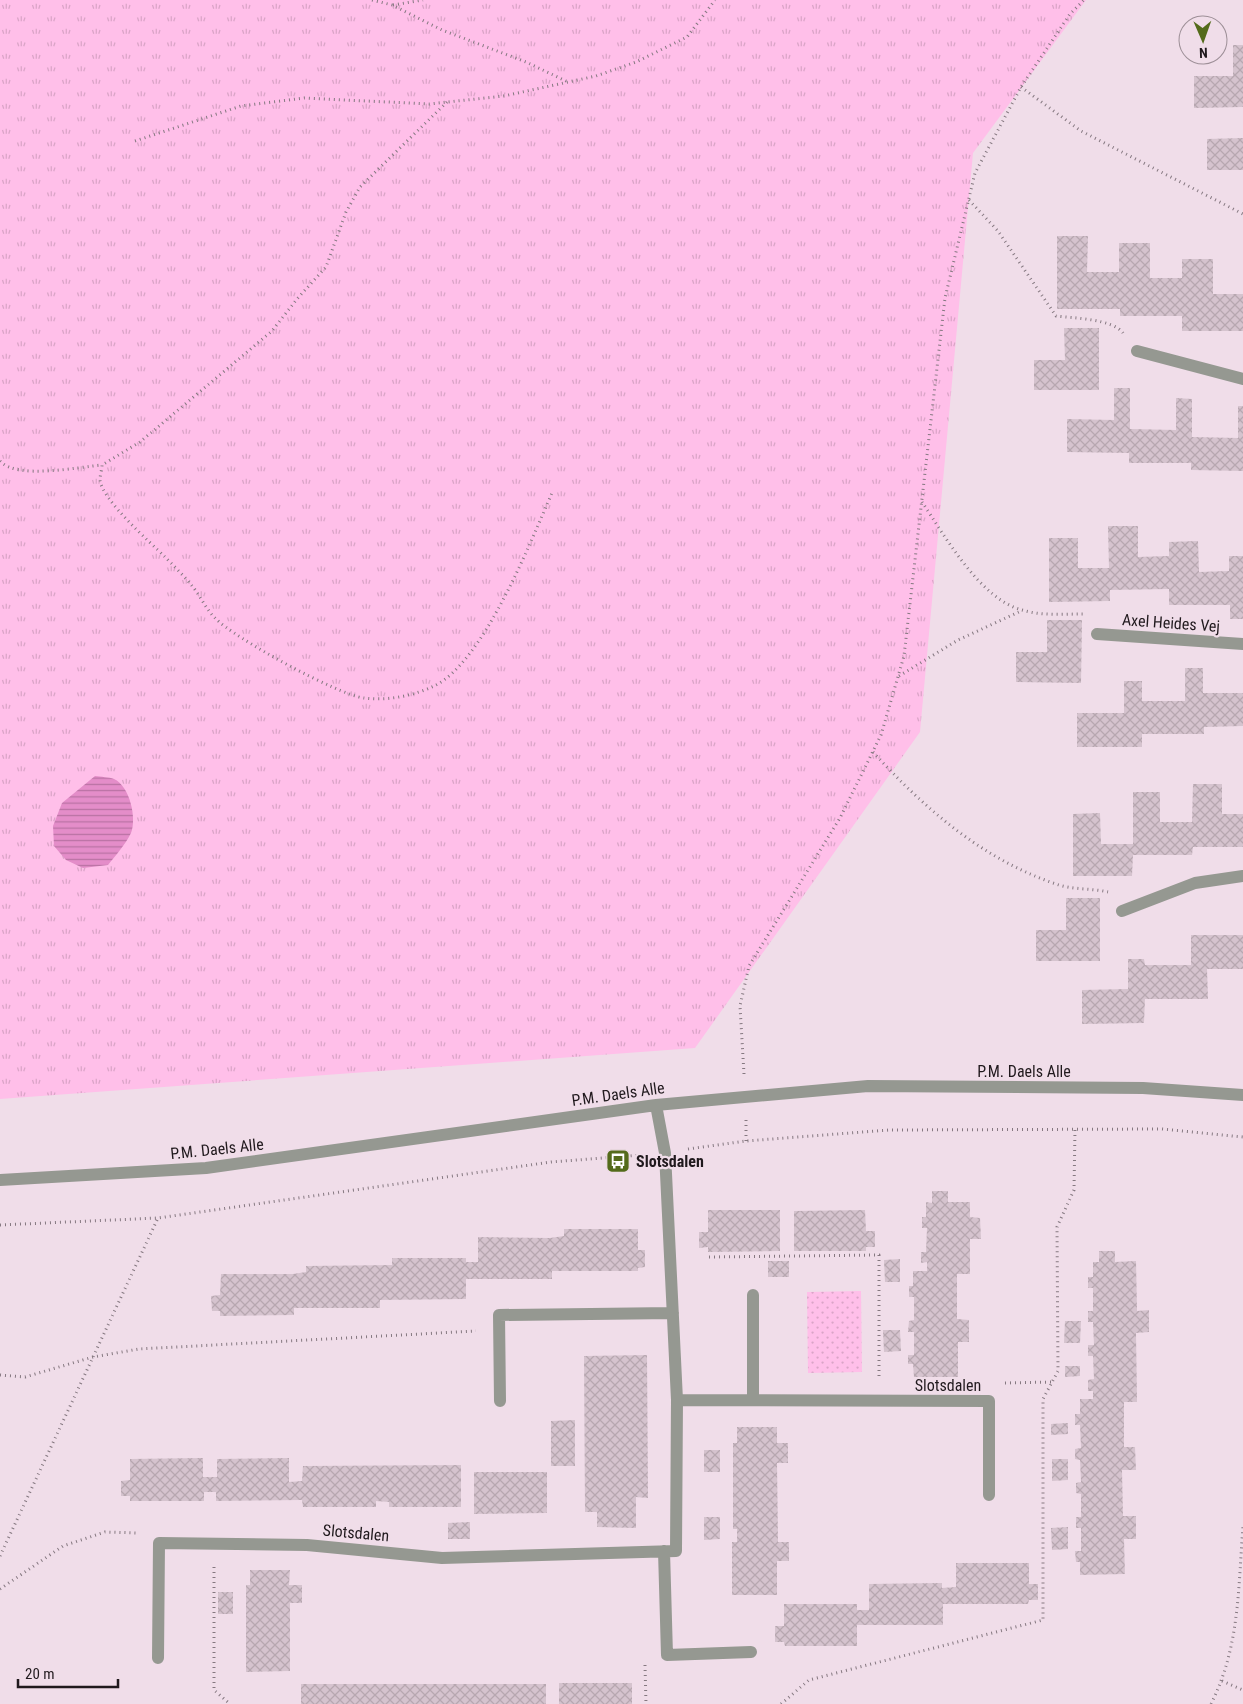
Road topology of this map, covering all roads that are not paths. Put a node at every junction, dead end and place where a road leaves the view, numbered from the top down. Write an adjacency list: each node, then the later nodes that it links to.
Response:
1 (1137, 351): 2 (street)
2 (1243, 379)
3 (1097, 634): 4 (street, Axel Heides Vej)
4 (1243, 644)
5 (1243, 876): 6 (street)
6 (1122, 911)
7 (1243, 1096): 8 (street, P.M. Daels Alle)
8 (656, 1104): 9 (street, P.M. Daels Alle); 11 (street)
9 (0, 1180)
10 (753, 1295): 13 (street)
11 (673, 1313): 12 (street); 14 (street)
12 (677, 1400): 13 (street, Slotsdalen); 16 (street)
13 (753, 1400): 15 (street, Slotsdalen)
14 (500, 1401)
15 (989, 1495)
16 (664, 1551): 17 (street); 18 (street, Slotsdalen)
17 (751, 1652)
18 (158, 1658)

